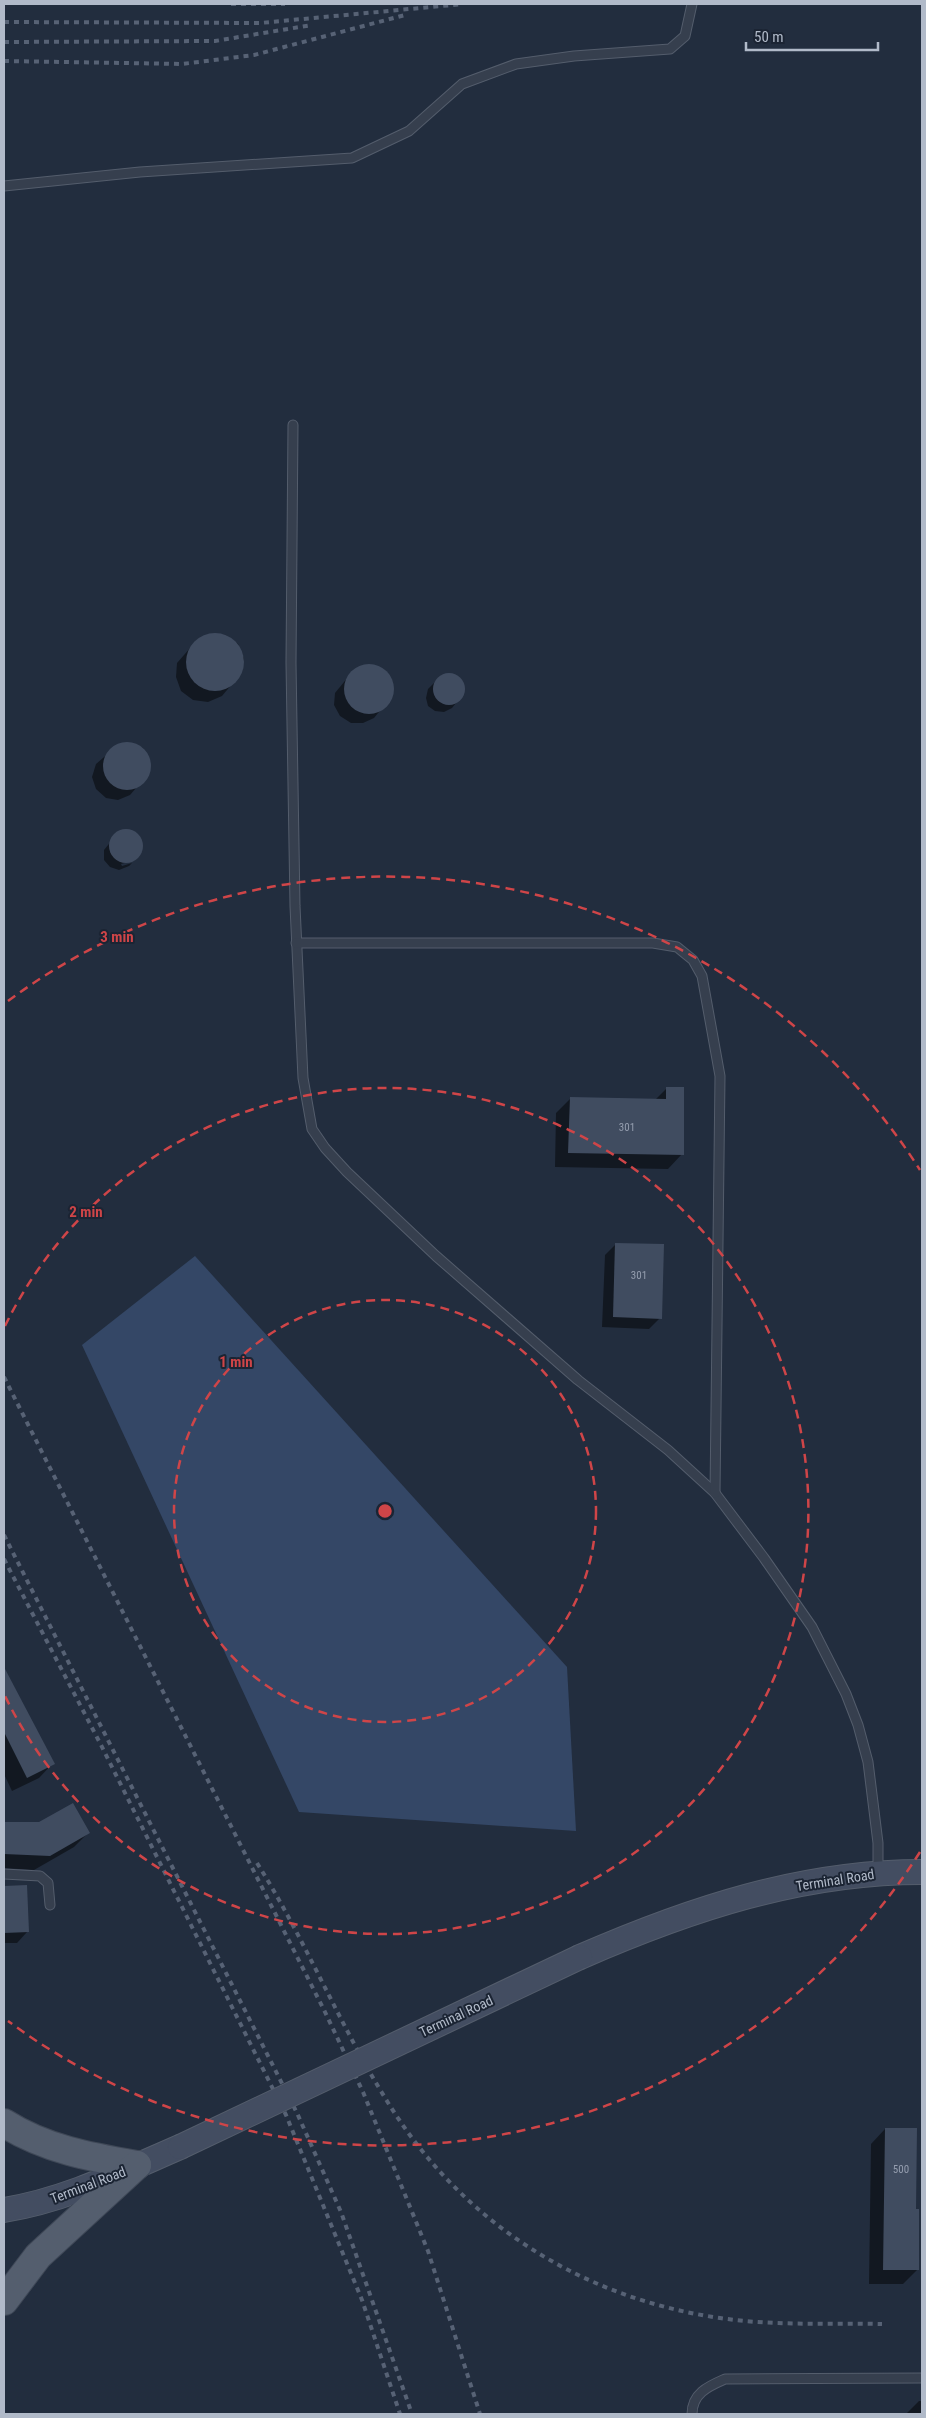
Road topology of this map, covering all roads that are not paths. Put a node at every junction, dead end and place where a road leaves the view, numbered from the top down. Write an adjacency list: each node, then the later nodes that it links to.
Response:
1 (692, 4): 2 (lane)
2 (4, 186)
3 (293, 425): 4 (lane)
4 (296, 943): 5 (lane); 5 (lane)
5 (714, 1494): 8 (lane)
6 (922, 1872): 8 (main road, Terminal Road)
7 (4, 1874): 9 (lane)
8 (878, 1874): 11 (main road, Terminal Road, bridge)
9 (50, 1905)
10 (4, 2123): 11 (main road)
11 (137, 2165): 12 (main road, Terminal Road); 13 (main road)
12 (4, 2210)
13 (4, 2301)
14 (922, 2378): 15 (lane)
15 (692, 2414)

